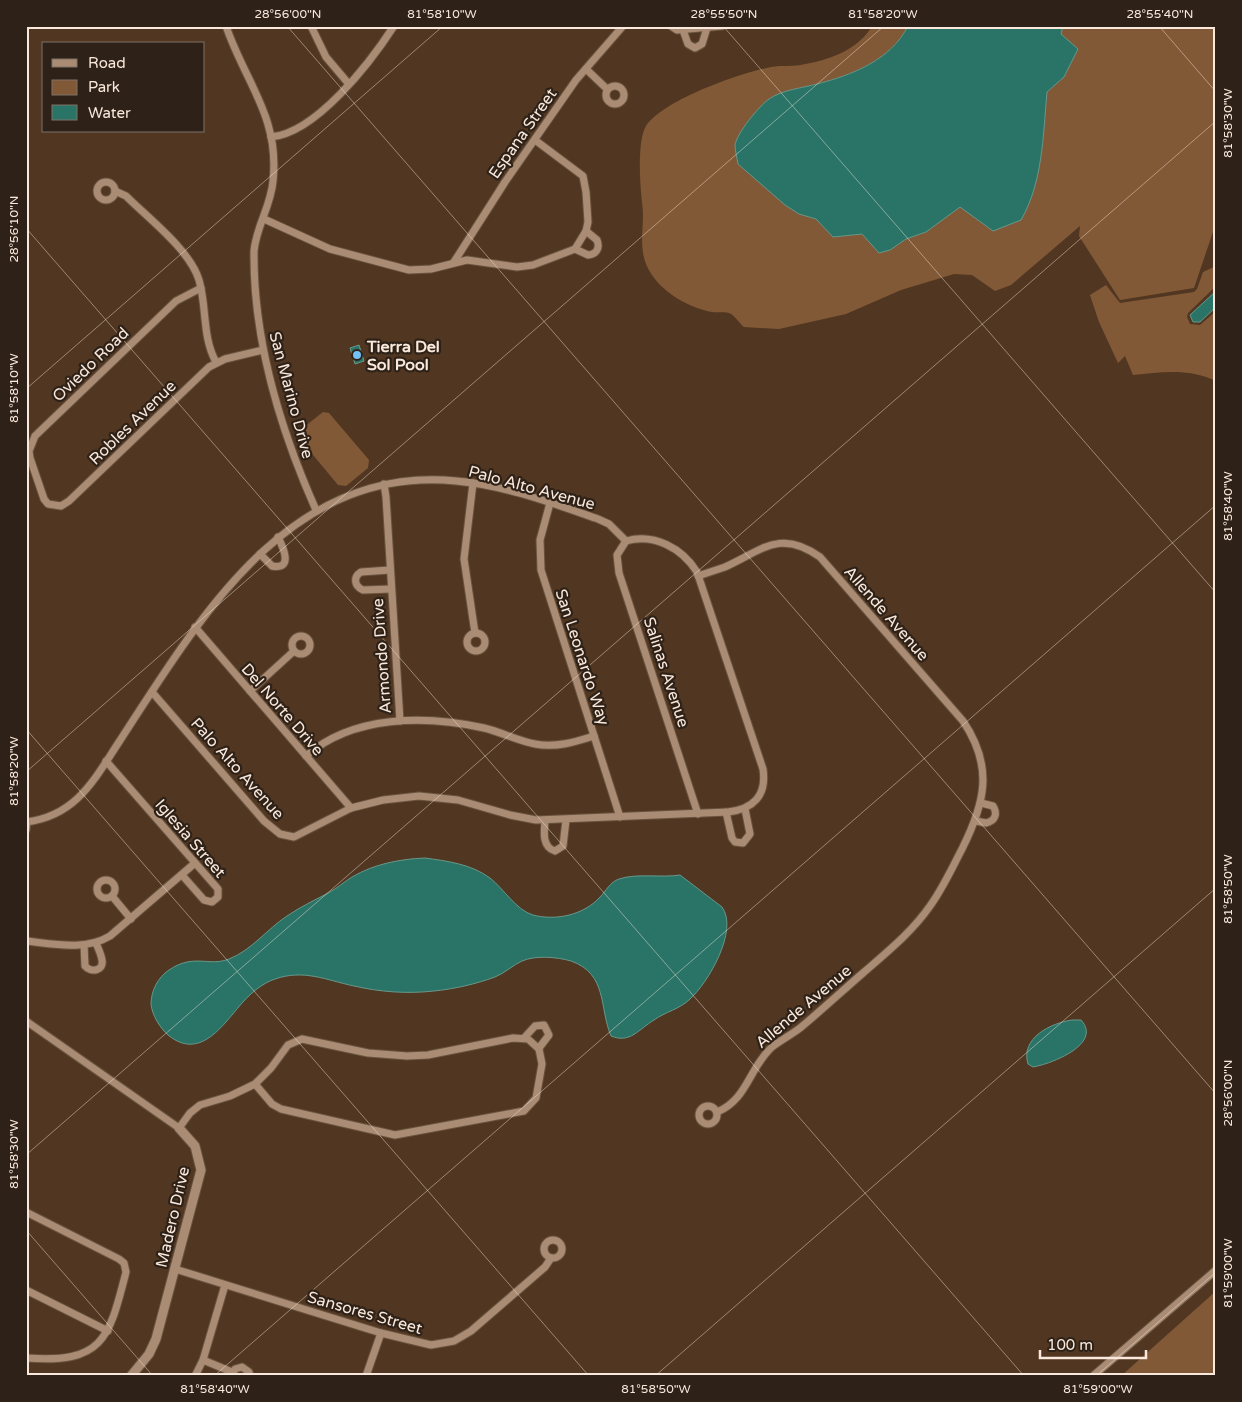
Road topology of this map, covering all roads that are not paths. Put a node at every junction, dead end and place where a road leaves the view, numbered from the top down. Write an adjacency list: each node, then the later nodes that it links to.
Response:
1 (226, 26): 12 (street, San Marino Drive)
2 (311, 26): 10 (street)
3 (394, 26): 10 (street)
4 (623, 26): 9 (street, Espana Street)
5 (671, 26): 8 (street)
6 (722, 26): 7 (street)
7 (707, 28): 8 (street); 8 (street)
8 (683, 30)
9 (586, 69): 11 (street); 13 (street, Espana Street)
10 (348, 83): 12 (street)
11 (607, 89)
12 (271, 137): 15 (street, San Marino Drive)
13 (535, 140): 16 (street); 18 (street, Espana Street)
14 (115, 191): 19 (street)
15 (264, 219): 18 (street); 20 (street, San Marino Drive)
16 (586, 232): 17 (street); 17 (street)
17 (575, 249): 18 (street)
18 (454, 262)
19 (201, 288): 21 (street); 22 (street, Oviedo Road)
20 (263, 350): 21 (street, Robles Avenue); 26 (street, San Marino Drive)
21 (216, 362): 22 (street, Robles Avenue)
22 (37, 479)
23 (473, 483): 24 (street, Palo Alto Avenue); 25 (street, Palo Alto Avenue); 34 (street)
24 (384, 484): 26 (street, Palo Alto Avenue); 30 (street, Armondo Drive)
25 (550, 503): 28 (street, Palo Alto Avenue); 39 (street, San Leonardo Way)
26 (316, 510): 27 (street, Palo Alto Avenue)
27 (278, 538): 29 (street, Palo Alto Avenue); 29 (street)
28 (626, 541): 31 (street); 46 (street, Salinas Avenue)
29 (260, 554): 33 (street, Palo Alto Avenue)
30 (390, 570): 32 (street, Armondo Drive); 32 (street, Armondo Drive)
31 (698, 576): 42 (street, Allende Avenue); 44 (street)
32 (391, 589): 38 (street, Armondo Drive)
33 (195, 627): 36 (street, Del Norte Drive); 37 (street, Palo Alto Avenue)
34 (476, 633)
35 (294, 651): 36 (street)
36 (250, 691): 40 (street, Del Norte Drive)
37 (152, 692): 41 (street, Palo Alto Avenue); 43 (street, Palo Alto Avenue)
38 (400, 721): 39 (street); 40 (street)
39 (594, 736): 47 (street, San Leonardo Way)
40 (306, 756): 43 (street, Del Norte Drive)
41 (106, 761): 51 (street, Palo Alto Avenue); 53 (street, Iglesia Street)
42 (982, 803): 50 (street, Allende Avenue); 50 (street)
43 (351, 808): 49 (street, Palo Alto Avenue)
44 (745, 809): 45 (street, Palo Alto Avenue); 45 (street)
45 (726, 812): 46 (street, Palo Alto Avenue)
46 (698, 814): 47 (street, Palo Alto Avenue)
47 (620, 817): 48 (street, Palo Alto Avenue)
48 (566, 820): 49 (street, Palo Alto Avenue); 49 (street)
49 (544, 821)
50 (976, 821): 64 (street, Allende Avenue)
51 (27, 822): 52 (street)
52 (26, 830)
53 (195, 863): 54 (street); 54 (street, Iglesia Street)
54 (182, 875): 56 (street)
55 (112, 896): 56 (street)
56 (131, 919): 58 (street)
57 (26, 940): 59 (street)
58 (96, 943): 59 (street); 59 (street)
59 (84, 945)
60 (26, 1021): 65 (street, Madero Drive)
61 (524, 1038): 62 (street); 62 (street); 63 (street)
62 (538, 1048): 63 (street)
63 (255, 1084): 65 (street)
64 (717, 1112)
65 (179, 1128): 68 (street, Madero Drive)
66 (26, 1212): 72 (street)
67 (551, 1258): 73 (street, Sansores Street)
68 (175, 1269): 70 (street, Sansores Street); 77 (street, Madero Drive)
69 (1216, 1270): 81 (street)
70 (225, 1285): 73 (street, Sansores Street); 75 (street)
71 (26, 1290): 72 (street)
72 (108, 1331): 74 (street)
73 (381, 1333): 80 (street)
74 (26, 1358)
75 (203, 1360): 76 (street); 78 (street)
76 (232, 1374): 79 (street)
77 (131, 1376)
78 (195, 1376)
79 (250, 1376)
80 (366, 1376)
81 (1094, 1376)

